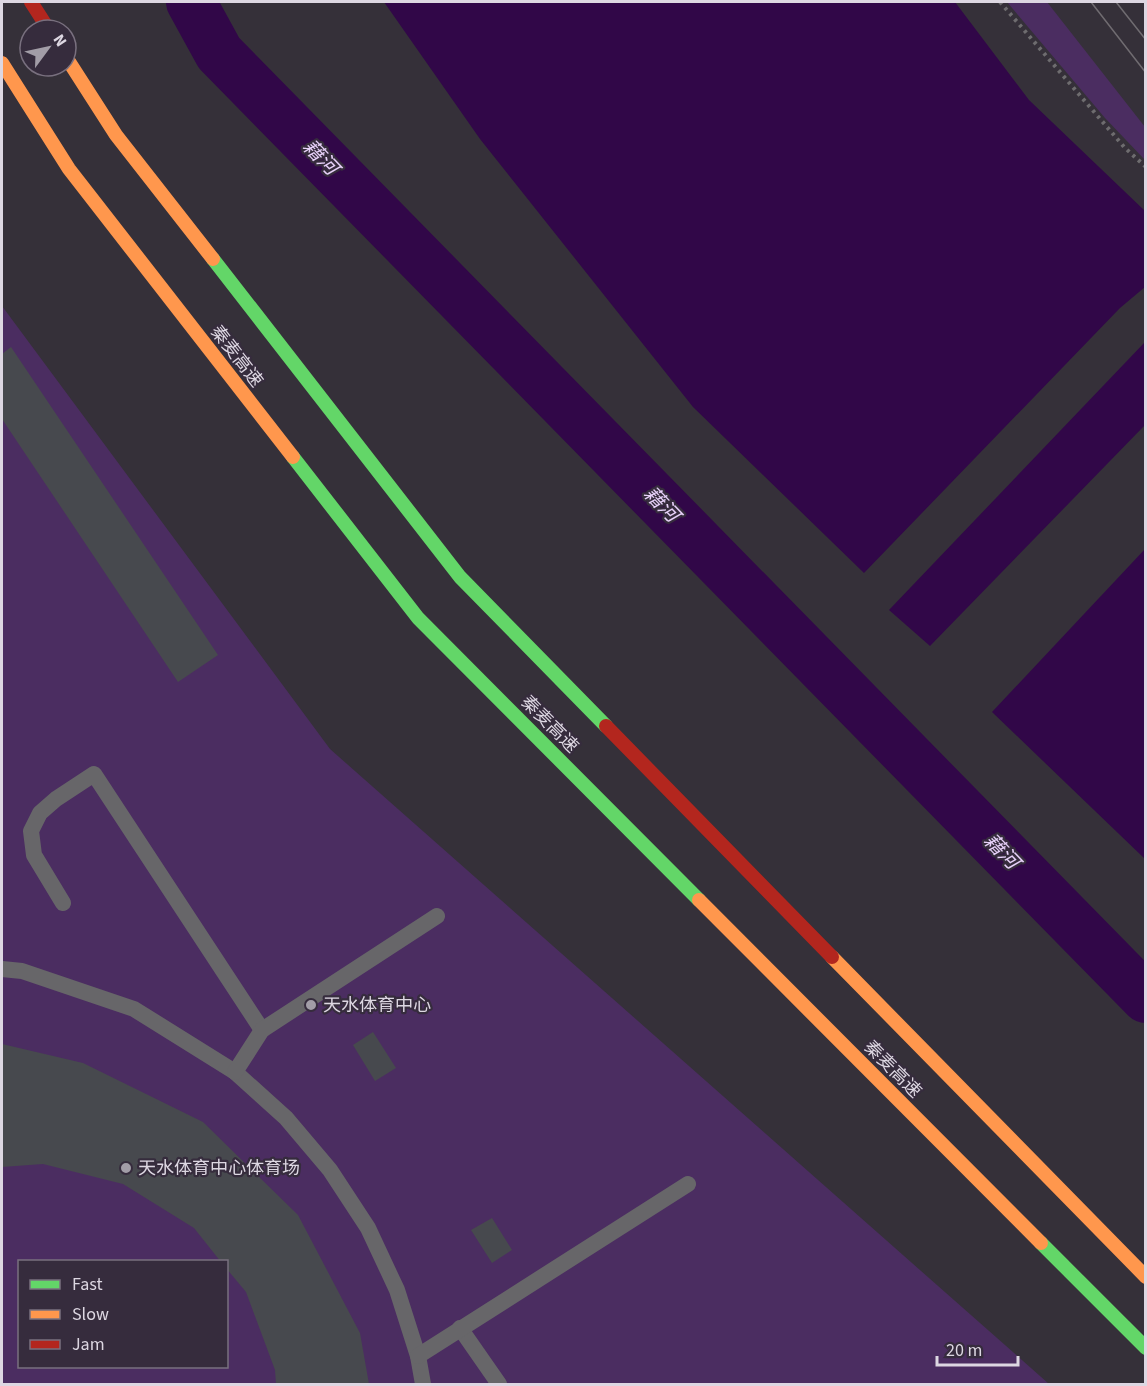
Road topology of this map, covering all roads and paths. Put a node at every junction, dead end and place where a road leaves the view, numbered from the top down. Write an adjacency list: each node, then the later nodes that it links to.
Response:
1 (31, 2): 3 (highway)
2 (1000, 2): 6 (path)
3 (41, 18)
4 (2, 63): 15 (highway, 秦麦高速)
5 (78, 76): 13 (highway, 秦麦高速)
6 (1146, 166)
7 (63, 903): 10 (lane)
8 (437, 916): 10 (lane)
9 (2, 969): 11 (lane)
10 (262, 1030): 11 (lane)
11 (235, 1072): 16 (lane)
12 (688, 1184): 14 (lane)
13 (1146, 1277)
14 (460, 1328): 16 (lane); 18 (lane)
15 (1146, 1348)
16 (418, 1356): 17 (lane)
17 (423, 1384)
18 (499, 1384)

